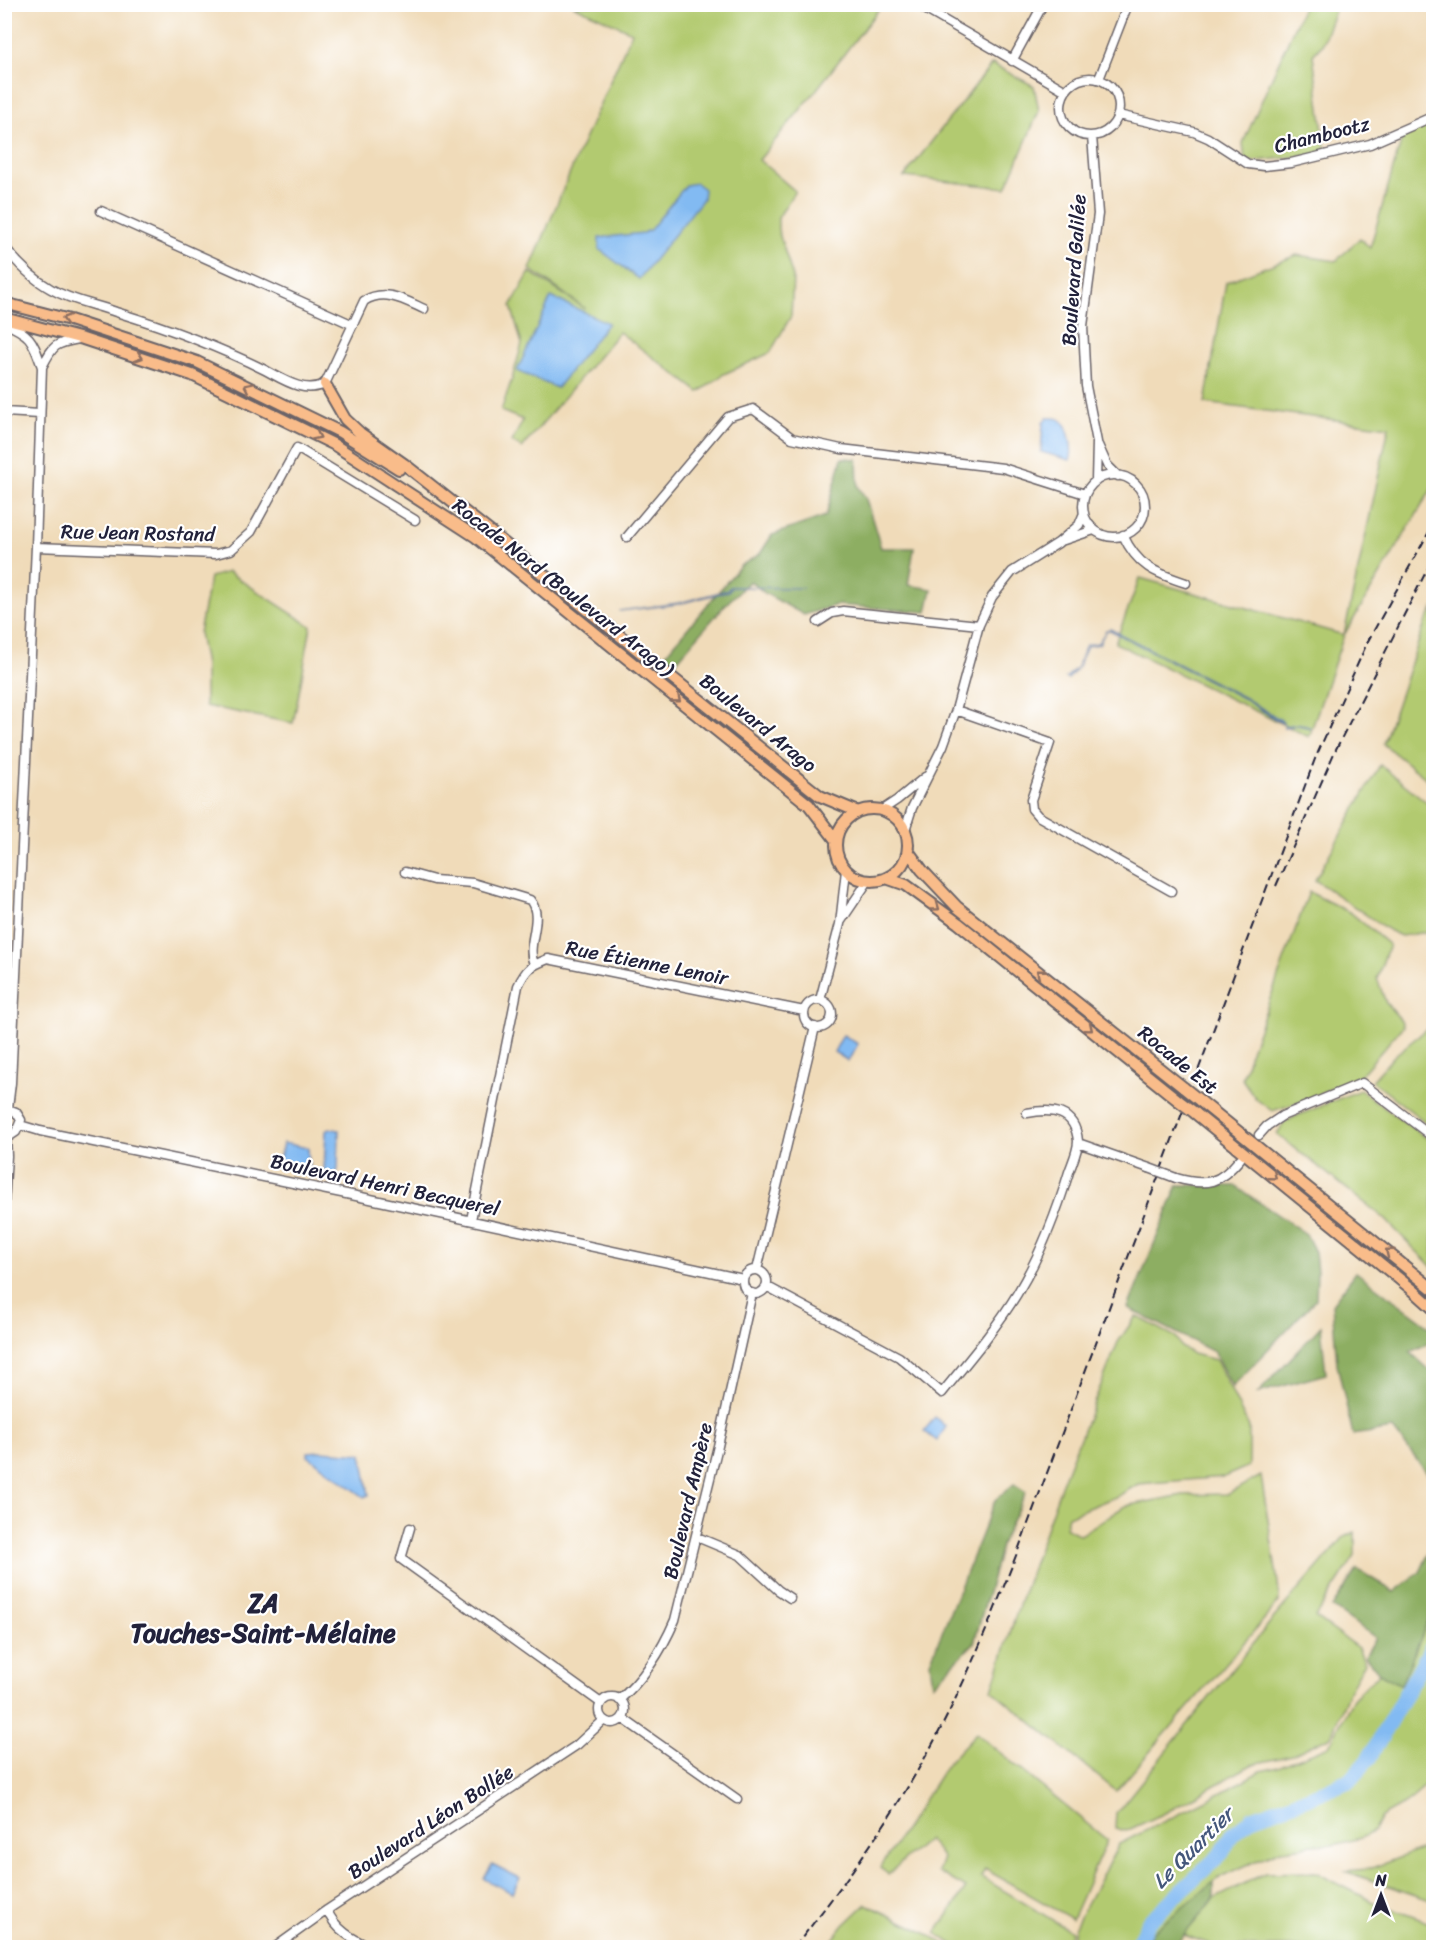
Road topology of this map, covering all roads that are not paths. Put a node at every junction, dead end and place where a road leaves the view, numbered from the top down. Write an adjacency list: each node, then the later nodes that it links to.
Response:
1 (916, 4): 4 (street)
2 (1128, 4): 5 (street)
3 (1041, 8): 4 (street)
4 (1012, 62): 6 (street)
5 (1099, 79): 6 (street); 7 (street)
6 (1066, 91): 9 (street)
7 (1118, 115): 8 (street, Chambootz); 9 (street)
8 (1434, 116)
9 (1092, 136): 22 (street, Boulevard Galilée)
10 (101, 211): 16 (street)
11 (4, 246): 19 (street)
12 (4, 303): 26 (main road, one-way to 12)
13 (424, 309): 16 (street)
14 (4, 318): 17 (main road, Rocade Nord (Boulevard Arago))
15 (4, 323): 18 (street)
16 (351, 324): 19 (street)
17 (83, 339): 18 (street); 42 (main road, Rocade Nord (Boulevard Arago), one-way to 42)
18 (42, 366): 21 (street)
19 (325, 384): 26 (main road)
20 (4, 412): 21 (street)
21 (40, 414): 33 (street)
22 (1097, 442): 23 (street, Boulevard Galilée); 24 (street, Boulevard Galilée)
23 (1118, 476): 24 (street); 30 (street)
24 (1096, 481): 25 (street)
25 (1085, 494): 27 (street); 31 (street)
26 (446, 498): 40 (main road, Boulevard Arago)
27 (1084, 513): 29 (street); 32 (street)
28 (415, 520): 33 (street, Rue Jean Rostand)
29 (1094, 530): 30 (street); 32 (street)
30 (1122, 535): 34 (street)
31 (627, 537)
32 (1058, 543): 36 (street)
33 (36, 547): 54 (street)
34 (1186, 583)
35 (818, 622): 36 (street)
36 (979, 625): 37 (street)
37 (956, 710): 38 (street); 48 (street)
38 (927, 775): 39 (street); 41 (street)
39 (882, 810): 40 (main road); 41 (main road)
40 (856, 811): 42 (main road)
41 (905, 830): 43 (main road)
42 (835, 839): 44 (main road)
43 (908, 851): 46 (main road); 67 (main road, Rocade Est, one-way to 43, bridge)
44 (846, 870): 47 (main road); 49 (street)
45 (405, 872): 50 (street)
46 (886, 878): 47 (main road); 69 (main road, Rocade Est, one-way to 69, bridge)
47 (868, 881): 49 (street)
48 (1171, 891)
49 (840, 924): 51 (street)
50 (534, 964): 52 (street, Rue Étienne Lenoir); 63 (street)
51 (820, 1000): 52 (street); 53 (street)
52 (804, 1011): 53 (street)
53 (815, 1027): 64 (street)
54 (6, 1108): 56 (street)
55 (1027, 1113): 60 (street)
56 (20, 1125): 58 (street); 63 (street, Boulevard Henri Becquerel)
57 (1259, 1135): 59 (street)
58 (5, 1136): 62 (street)
59 (1434, 1138)
60 (1078, 1143): 61 (street, bridge); 66 (street)
61 (1240, 1159)
62 (4, 1205)
63 (471, 1220): 65 (street, Boulevard Henri Becquerel)
64 (758, 1270): 65 (street); 66 (street)
65 (743, 1279): 68 (street)
66 (766, 1286): 68 (street)
67 (1434, 1290)
68 (752, 1293): 71 (street, Boulevard Ampère)
69 (1434, 1309)
70 (410, 1528): 74 (street)
71 (697, 1537): 72 (street); 73 (street, Boulevard Ampère)
72 (790, 1598)
73 (619, 1700): 74 (street); 75 (street)
74 (601, 1703): 76 (street)
75 (622, 1718): 76 (street); 77 (street)
76 (604, 1720): 78 (street, Boulevard Léon Bollée)
77 (737, 1799)
78 (327, 1910): 79 (street, Boulevard Léon Bollée); 80 (street)
79 (274, 1947)
80 (371, 1947)

